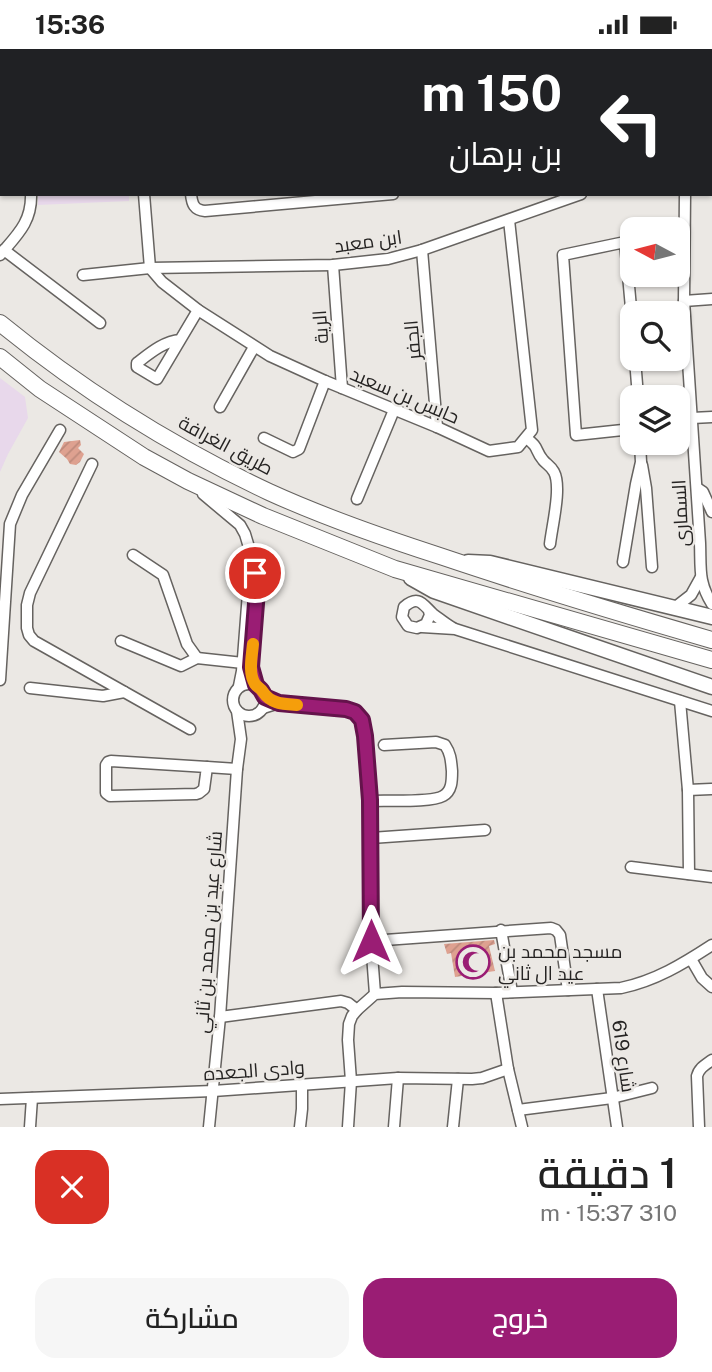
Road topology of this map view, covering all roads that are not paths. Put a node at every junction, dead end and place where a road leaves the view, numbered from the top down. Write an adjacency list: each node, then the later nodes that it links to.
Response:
1 (31, 196): 11 (street)
2 (144, 196): 13 (street)
3 (191, 196): 8 (street)
4 (344, 196): 7 (street)
5 (575, 196): 9 (street, ابن معبد)
6 (685, 196): 17 (street, السمارى)
7 (320, 197): 8 (street)
8 (256, 200)
9 (509, 220): 10 (street, ابن معبد); 36 (street)
10 (422, 250): 12 (street, ابن معبد); 32 (street, الجفر)
11 (2, 252): 20 (street)
12 (333, 265): 13 (street, ابن معبد); 26 (street, الرية)
13 (150, 268): 14 (street, ابن معبد); 18 (street, حابس بن سعيد)
14 (83, 275)
15 (712, 299): 17 (street)
16 (630, 301): 33 (street)
17 (684, 301)
18 (198, 310): 21 (street); 22 (street, حابس بن سعيد)
19 (0, 323): 49 (highway, طريق الغرافة)
20 (100, 323)
21 (180, 340): 21 (street)
22 (254, 347): 25 (street, حابس بن سعيد); 28 (street)
23 (0, 357): 40 (highway)
24 (689, 371): 27 (street, السمارى)
25 (326, 381): 26 (street, حابس بن سعيد); 35 (street)
26 (342, 388): 29 (street, حابس بن سعيد)
27 (691, 397): 31 (street, السمارى)
28 (220, 407)
29 (394, 410): 32 (street, حابس بن سعيد); 42 (street)
30 (712, 417): 31 (street)
31 (692, 418): 41 (street, السمارى)
32 (437, 427): 36 (street, حابس بن سعيد)
33 (620, 430)
34 (60, 431): 44 (street)
35 (264, 438)
36 (526, 438): 47 (street)
37 (641, 455): 38 (street)
38 (641, 462): 50 (street); 51 (street)
39 (92, 464): 59 (street)
40 (187, 481): 52 (highway); 53 (street)
41 (696, 488): 43 (street); 45 (street, السمارى)
42 (357, 499)
43 (712, 512)
44 (5, 523): 58 (street)
45 (700, 543): 46 (street); 54 (street, السمارى)
46 (712, 543)
47 (550, 544)
48 (133, 555): 65 (street)
49 (454, 561): 56 (main road, طريق الغرافة); 63 (highway, طريق الغرافة)
50 (623, 562)
51 (652, 567)
52 (395, 569): 66 (highway); 71 (main road)
53 (250, 576): 67 (street); 69 (street)
54 (701, 577): 55 (street, السمارى); 56 (street)
55 (712, 604)
56 (673, 609): 60 (main road, طريق الغرافة)
57 (429, 611): 61 (street); 61 (street); 62 (street)
58 (4, 617): 59 (street); 68 (street)
59 (26, 617): 73 (street)
60 (712, 617)
61 (422, 627): 62 (street)
62 (455, 629): 74 (street)
63 (712, 640)
64 (121, 641): 65 (street)
65 (197, 658): 67 (street)
66 (712, 660)
67 (243, 663): 70 (street)
68 (0, 680)
69 (256, 685): 70 (street); 75 (street)
70 (239, 686): 76 (street)
71 (712, 687)
72 (30, 688): 73 (street)
73 (124, 692): 79 (street)
74 (680, 701): 77 (street); 85 (street)
75 (264, 702): 78 (street); 86 (street)
76 (237, 711): 78 (street); 80 (street, شارع عيد بن محمد بن ثاني)
77 (712, 711)
78 (251, 716): 80 (street, شارع عيد بن محمد بن ثاني)
79 (190, 729)
80 (241, 739): 83 (street, شارع عيد بن محمد بن ثاني)
81 (384, 745): 86 (street)
82 (207, 767): 82 (street); 83 (street)
83 (237, 769): 103 (street, شارع عيد بن محمد بن ثاني)
84 (711, 789): 85 (street)
85 (688, 790): 90 (street)
86 (370, 800): 88 (street)
87 (485, 830): 88 (street)
88 (371, 838): 93 (street)
89 (631, 867): 90 (street)
90 (689, 874): 91 (street)
91 (712, 877)
92 (501, 930): 93 (street); 98 (street); 99 (street)
93 (371, 941): 101 (street)
94 (712, 945): 95 (street)
95 (691, 959): 96 (street); 97 (street)
96 (712, 987)
97 (597, 989): 98 (street); 113 (street, شارع 619)
98 (568, 990): 99 (street)
99 (512, 992): 100 (street)
100 (496, 993): 101 (street); 105 (street)
101 (374, 994): 102 (street)
102 (357, 1010): 103 (street); 108 (street)
103 (220, 1017): 111 (street, شارع عيد بن محمد بن ثاني)
104 (712, 1060): 124 (street)
105 (508, 1069): 107 (street, وادى الجعده); 115 (street)
106 (398, 1078): 107 (street, وادى الجعده); 108 (street, وادى الجعده); 120 (street)
107 (458, 1079): 121 (street)
108 (351, 1081): 109 (street, وادى الجعده); 119 (street)
109 (302, 1084): 111 (street, وادى الجعده); 118 (street)
110 (652, 1088): 113 (street)
111 (213, 1091): 112 (street, وادى الجعده); 117 (street, شارع عيد بن محمد بن ثاني)
112 (32, 1098): 114 (street, وادى الجعده); 116 (street)
113 (612, 1098): 115 (street); 123 (street, شارع 619)
114 (0, 1100)
115 (518, 1110): 122 (street)
116 (30, 1127)
117 (209, 1127)
118 (300, 1127)
119 (348, 1127)
120 (394, 1127)
121 (453, 1127)
122 (522, 1127)
123 (617, 1127)
124 (699, 1127)

